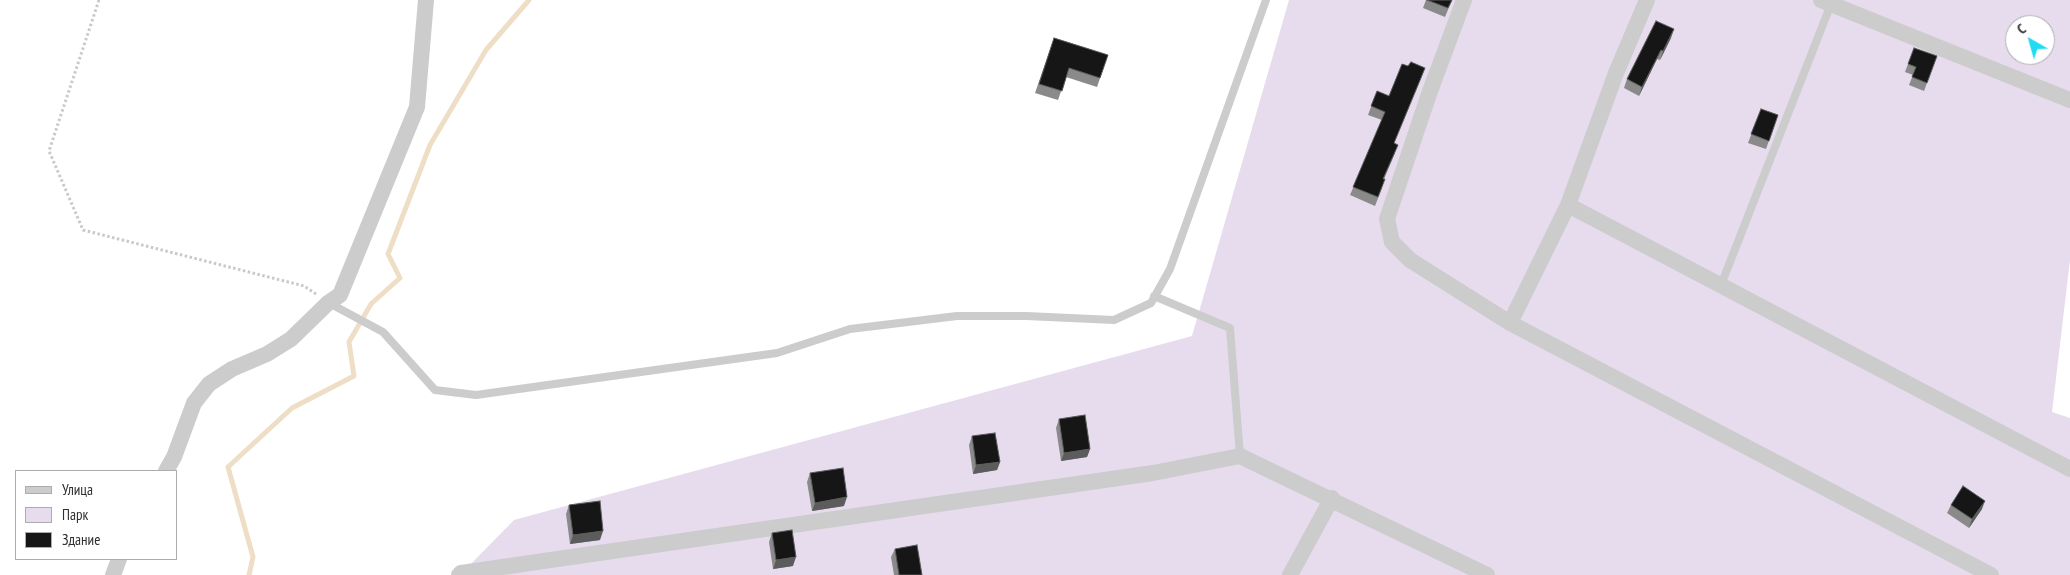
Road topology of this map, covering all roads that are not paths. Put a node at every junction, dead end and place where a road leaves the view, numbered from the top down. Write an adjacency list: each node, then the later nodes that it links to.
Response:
1 (1266, 0): 9 (lane)
2 (1464, 0): 11 (street)
3 (1647, 0): 7 (street)
4 (426, 1): 10 (street)
5 (1826, 2): 6 (street); 8 (lane)
6 (2070, 100)
7 (1568, 205): 8 (street); 11 (street)
8 (1721, 285): 13 (street)
9 (1154, 296): 10 (lane); 12 (lane)
10 (328, 303): 14 (street)
11 (1510, 323): 21 (street)
12 (1240, 456): 15 (street); 19 (street)
13 (2070, 469)
14 (167, 470)
15 (1332, 498): 17 (street); 20 (street)
16 (119, 560): 18 (street)
17 (1476, 573)
18 (113, 575)
19 (459, 575)
20 (1290, 575)
21 (1991, 575)

